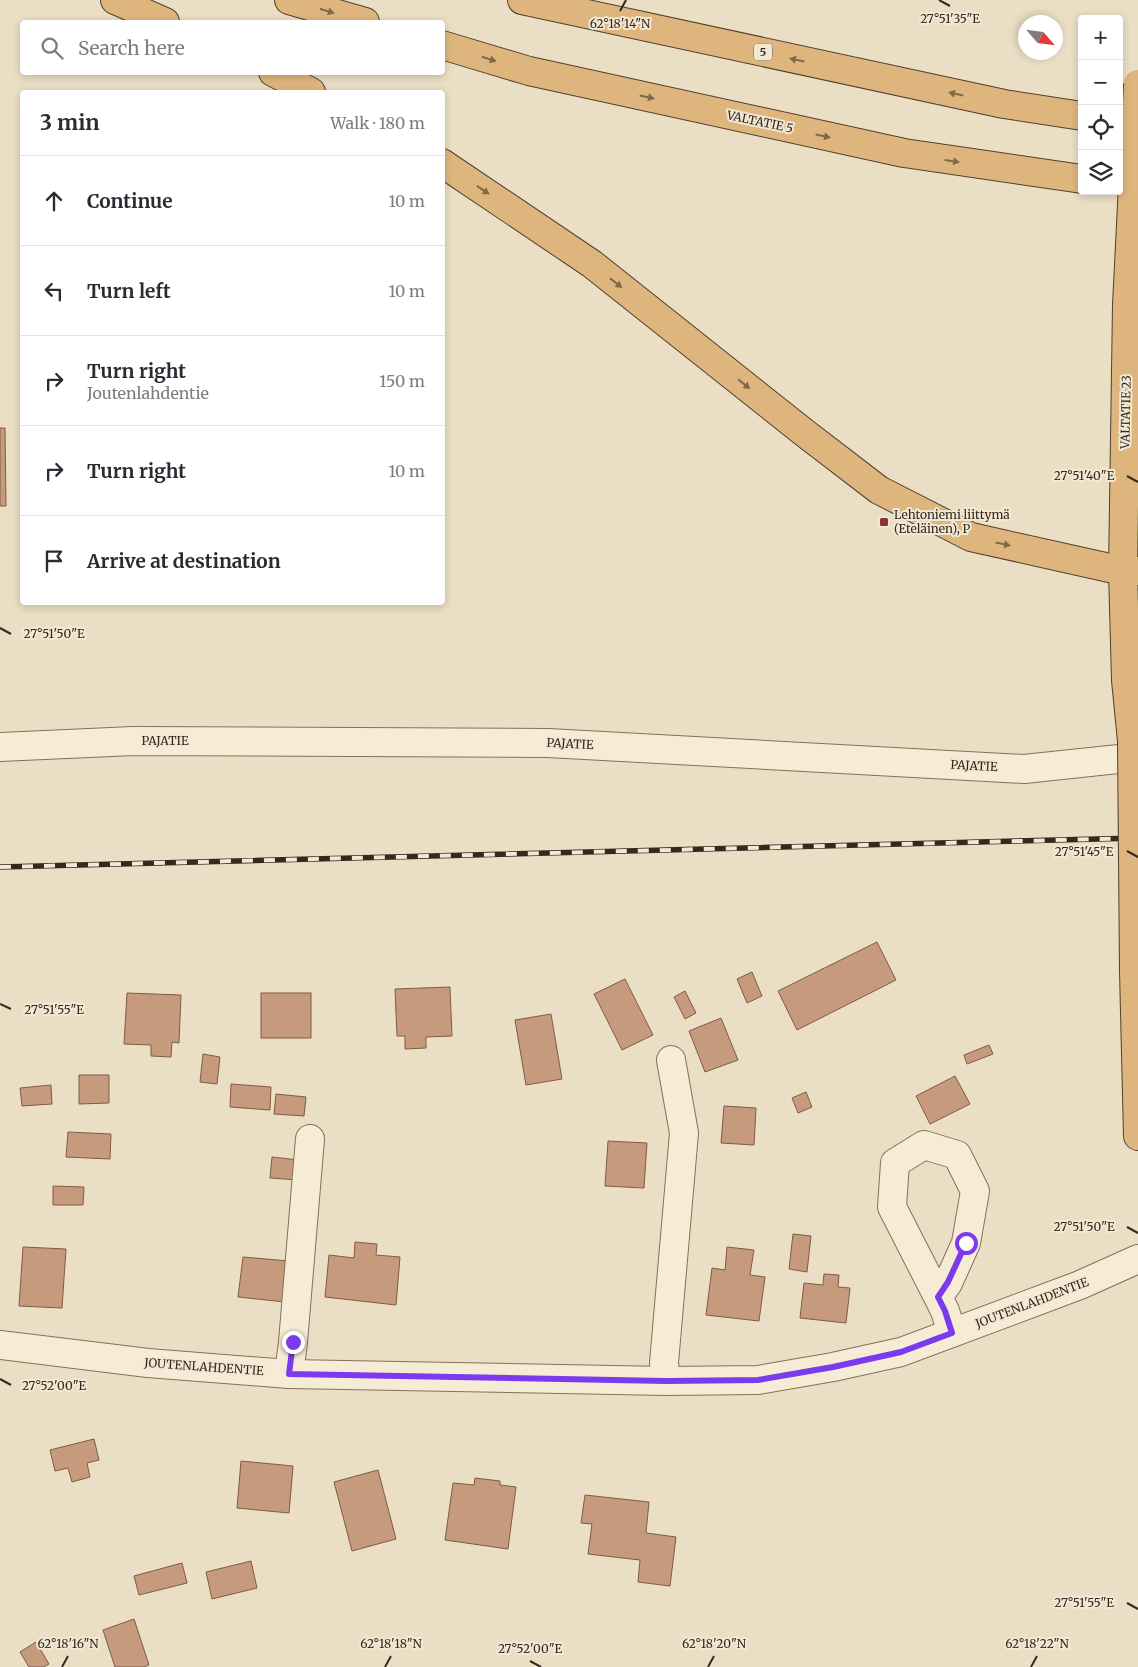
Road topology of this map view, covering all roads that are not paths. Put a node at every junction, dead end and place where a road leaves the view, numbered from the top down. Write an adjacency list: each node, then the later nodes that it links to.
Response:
1 (115, 0): 4 (highway)
2 (289, 0): 5 (highway, one-way to 5)
3 (522, 0): 13 (highway, 5, one-way to 3)
4 (160, 20)
5 (358, 20)
6 (445, 47): 18 (highway, VALTATIE 5, one-way to 18)
7 (279, 75): 9 (highway)
8 (1138, 84): 21 (highway, VALTATIE 23, bridge)
9 (307, 90)
10 (1123, 100): 11 (highway)
11 (1138, 100)
12 (1078, 102): 13 (highway)
13 (1004, 104): 14 (highway, 5)
14 (1078, 115)
15 (1123, 122): 16 (highway)
16 (1138, 124)
17 (445, 165): 21 (highway, one-way to 21)
18 (1078, 179)
19 (1123, 186): 20 (highway)
20 (1138, 188)
21 (1130, 571): 23 (highway, VALTATIE 23)
22 (0, 746): 23 (street, PAJATIE)
23 (1135, 749): 25 (highway, VALTATIE 23, bridge)
24 (672, 1060): 32 (street)
25 (1138, 1130)
26 (310, 1139): 31 (street)
27 (1138, 1259): 29 (street, JOUTENLAHDENTIE)
28 (938, 1297): 28 (street); 29 (street)
29 (952, 1333): 32 (street, JOUTENLAHDENTIE)
30 (0, 1345): 31 (street, JOUTENLAHDENTIE)
31 (289, 1374): 32 (street, JOUTENLAHDENTIE)
32 (666, 1381)

